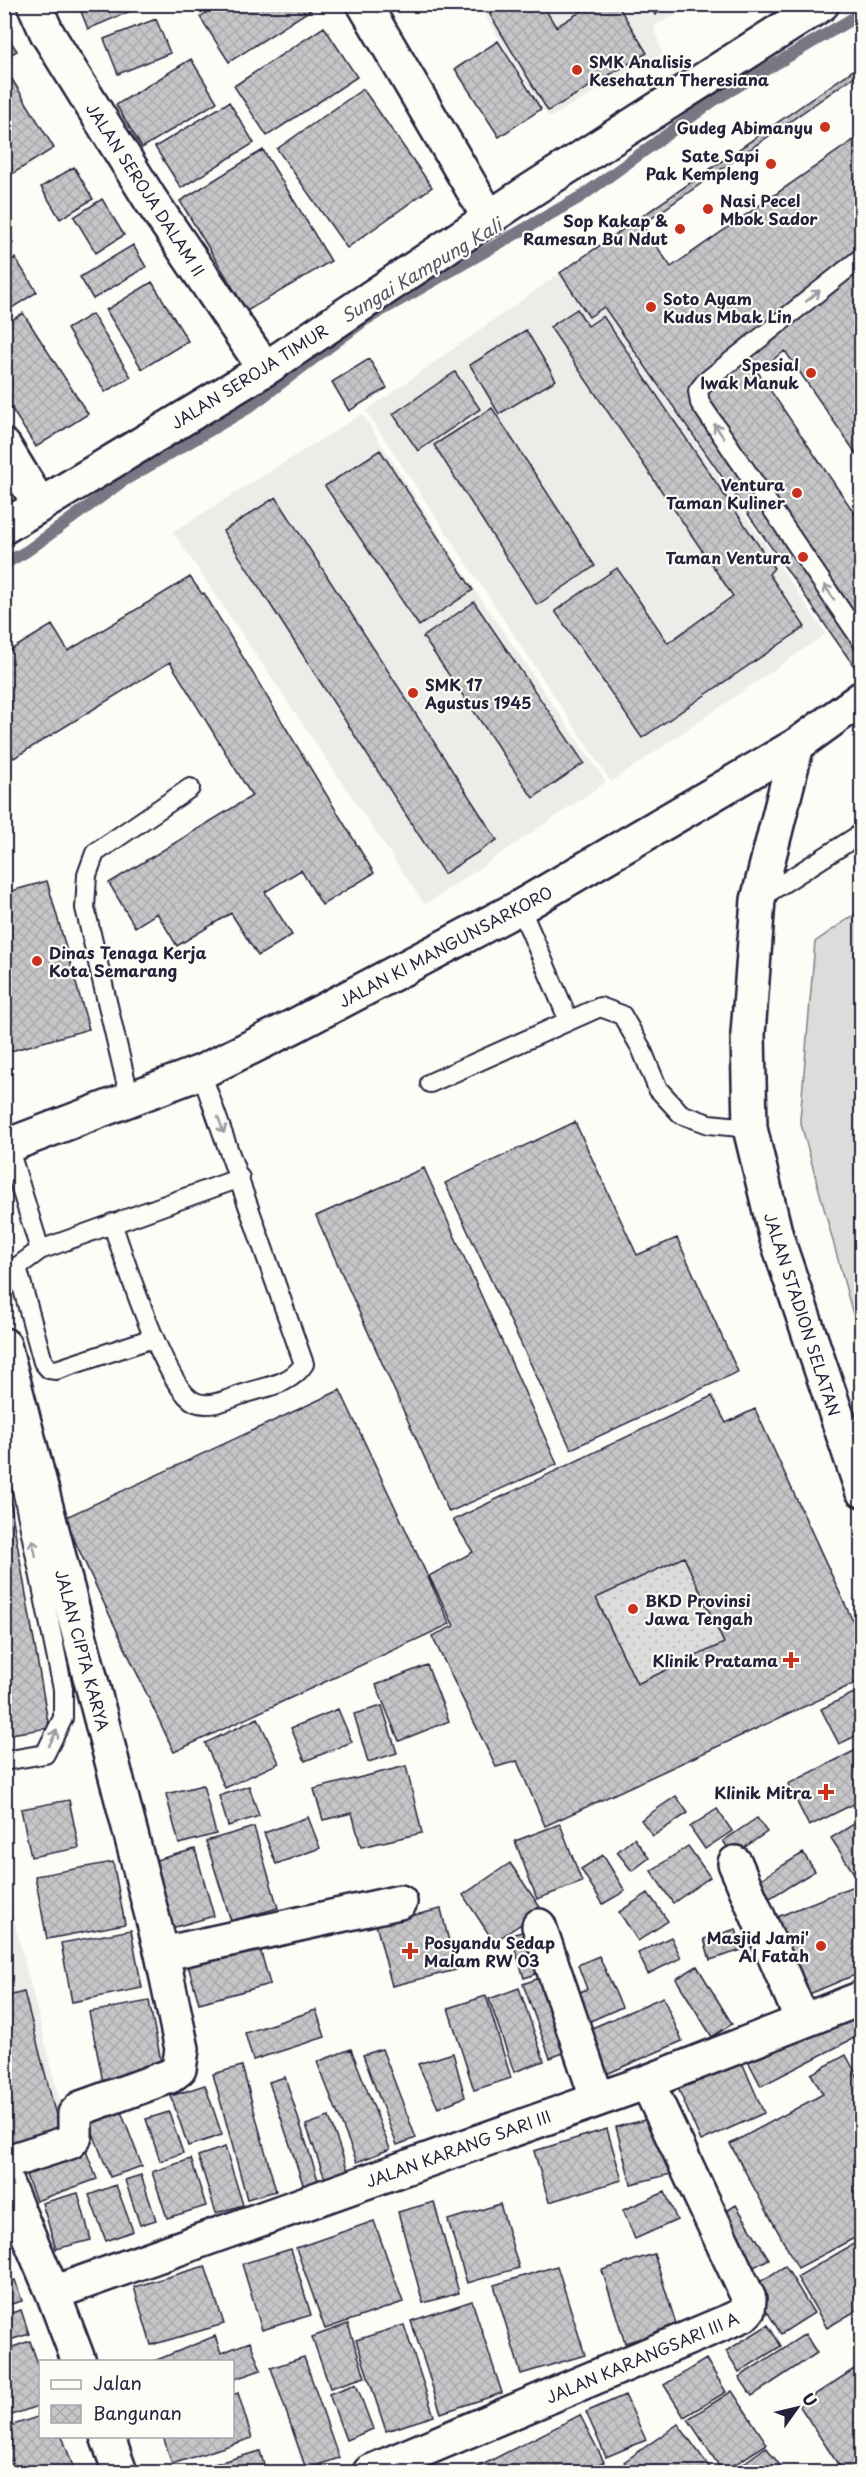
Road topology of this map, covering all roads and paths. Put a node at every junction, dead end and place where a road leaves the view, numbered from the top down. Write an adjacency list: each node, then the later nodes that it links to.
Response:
1 (34, 4): 6 (street, JALAN SEROJA DALAM II)
2 (364, 4): 4 (street)
3 (822, 4): 4 (street, JALAN SEROJA TIMUR)
4 (490, 219): 6 (street, JALAN SEROJA TIMUR)
5 (861, 257): 10 (lane, one-way to 5)
6 (265, 369): 8 (street, JALAN SEROJA TIMUR)
7 (4, 446): 8 (street)
8 (40, 505): 9 (street, JALAN SEROJA TIMUR)
9 (4, 527)
10 (861, 641)
11 (861, 698): 12 (street, JALAN KI MANGUNSARKORO)
12 (797, 745): 15 (street, JALAN STADION SELATAN); 16 (street, JALAN KI MANGUNSARKORO)
13 (190, 788): 20 (lane)
14 (861, 832): 15 (lane)
15 (758, 900): 21 (street, JALAN STADION SELATAN)
16 (520, 907): 17 (lane); 18 (street, JALAN KI MANGUNSARKORO)
17 (569, 1022): 19 (lane); 21 (lane)
18 (201, 1072): 20 (street, JALAN KI MANGUNSARKORO); 23 (lane, one-way to 23)
19 (430, 1083)
20 (130, 1099): 22 (street, JALAN KI MANGUNSARKORO)
21 (750, 1128): 29 (street, JALAN STADION SELATAN)
22 (6, 1146): 25 (lane)
23 (240, 1178): 24 (lane); 26 (lane)
24 (112, 1224): 25 (lane); 26 (lane)
25 (40, 1250): 26 (lane)
26 (153, 1338)
27 (4, 1345): 34 (street, JALAN CIPTA KARYA)
28 (4, 1405): 30 (lane, one-way to 28)
29 (861, 1490)
30 (4, 1761)
31 (735, 1863): 36 (street)
32 (400, 1902): 34 (street)
33 (539, 1926): 38 (street)
34 (162, 1954): 39 (street, JALAN CIPTA KARYA)
35 (861, 1998): 36 (street, JALAN KARANG SARI III)
36 (802, 2020): 37 (street, JALAN KARANG SARI III)
37 (647, 2082): 38 (street, JALAN KARANG SARI III); 45 (street, JALAN KARANGSARI III A)
38 (597, 2098): 41 (street, JALAN KARANG SARI III)
39 (4, 2163)
40 (4, 2178): 41 (street)
41 (53, 2293): 42 (street)
42 (79, 2360)
43 (107, 2438): 44 (street)
44 (120, 2472)
45 (370, 2472)

